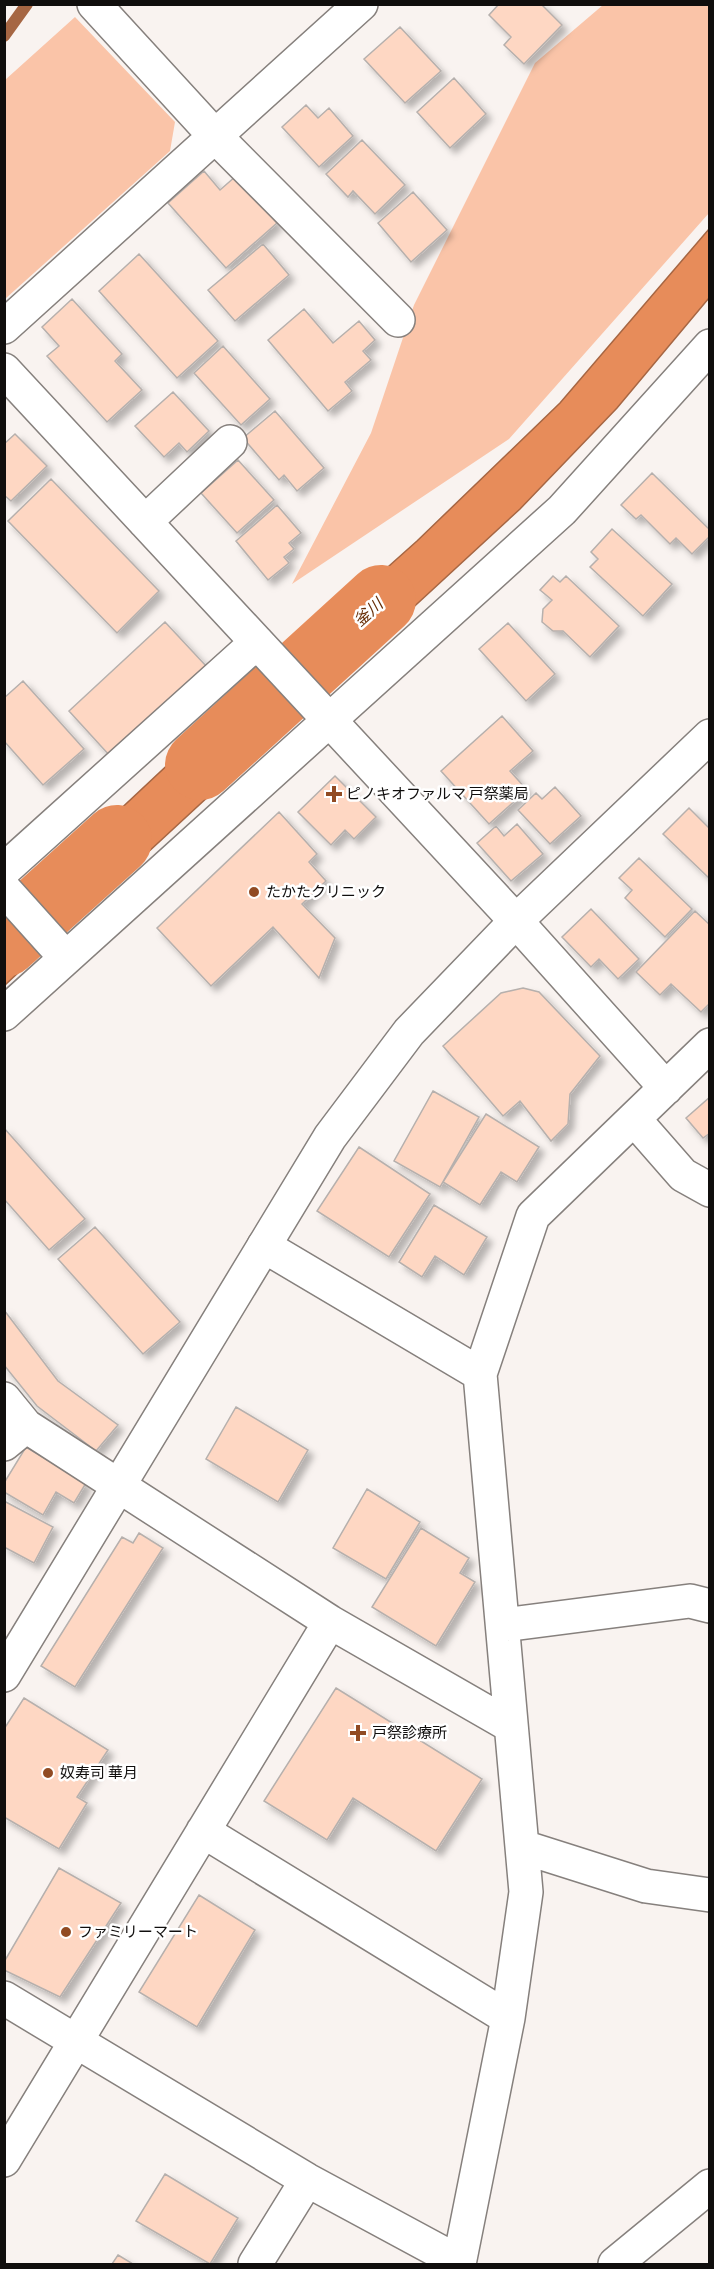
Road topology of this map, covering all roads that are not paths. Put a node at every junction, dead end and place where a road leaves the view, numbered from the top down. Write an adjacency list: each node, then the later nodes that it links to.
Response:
1 (94, 4): 3 (street)
2 (361, 4): 3 (street)
3 (215, 136): 4 (street); 5 (street)
4 (398, 320)
5 (4, 327)
6 (710, 346): 11 (street)
7 (4, 370): 9 (street)
8 (230, 442): 9 (street)
9 (145, 522): 10 (street)
10 (261, 646): 11 (street); 13 (street)
11 (320, 712): 15 (street); 16 (street)
12 (710, 736): 15 (street)
13 (4, 870)
14 (4, 889): 16 (street)
15 (516, 921): 19 (street); 22 (street)
16 (66, 958): 17 (street)
17 (4, 1014)
18 (710, 1045): 19 (street)
19 (666, 1088): 20 (street)
20 (634, 1119): 21 (street); 23 (street)
21 (710, 1190)
22 (264, 1246): 23 (street); 26 (street)
23 (480, 1374): 29 (street)
24 (4, 1399): 25 (street)
25 (15, 1435): 26 (street)
26 (118, 1487): 28 (street); 30 (street)
27 (710, 1606): 29 (street)
28 (330, 1622): 31 (street); 32 (street)
29 (502, 1625): 31 (street)
30 (4, 1675)
31 (512, 1726): 33 (street)
32 (203, 1831): 36 (street); 37 (street)
33 (523, 1847): 34 (street); 36 (street)
34 (710, 1895)
35 (4, 1998): 37 (street)
36 (508, 2018): 41 (street)
37 (76, 2041): 38 (street); 39 (street)
38 (4, 2160)
39 (307, 2180): 41 (street); 42 (street)
40 (710, 2186): 43 (street)
41 (459, 2264)
42 (255, 2265)
43 (615, 2265)

